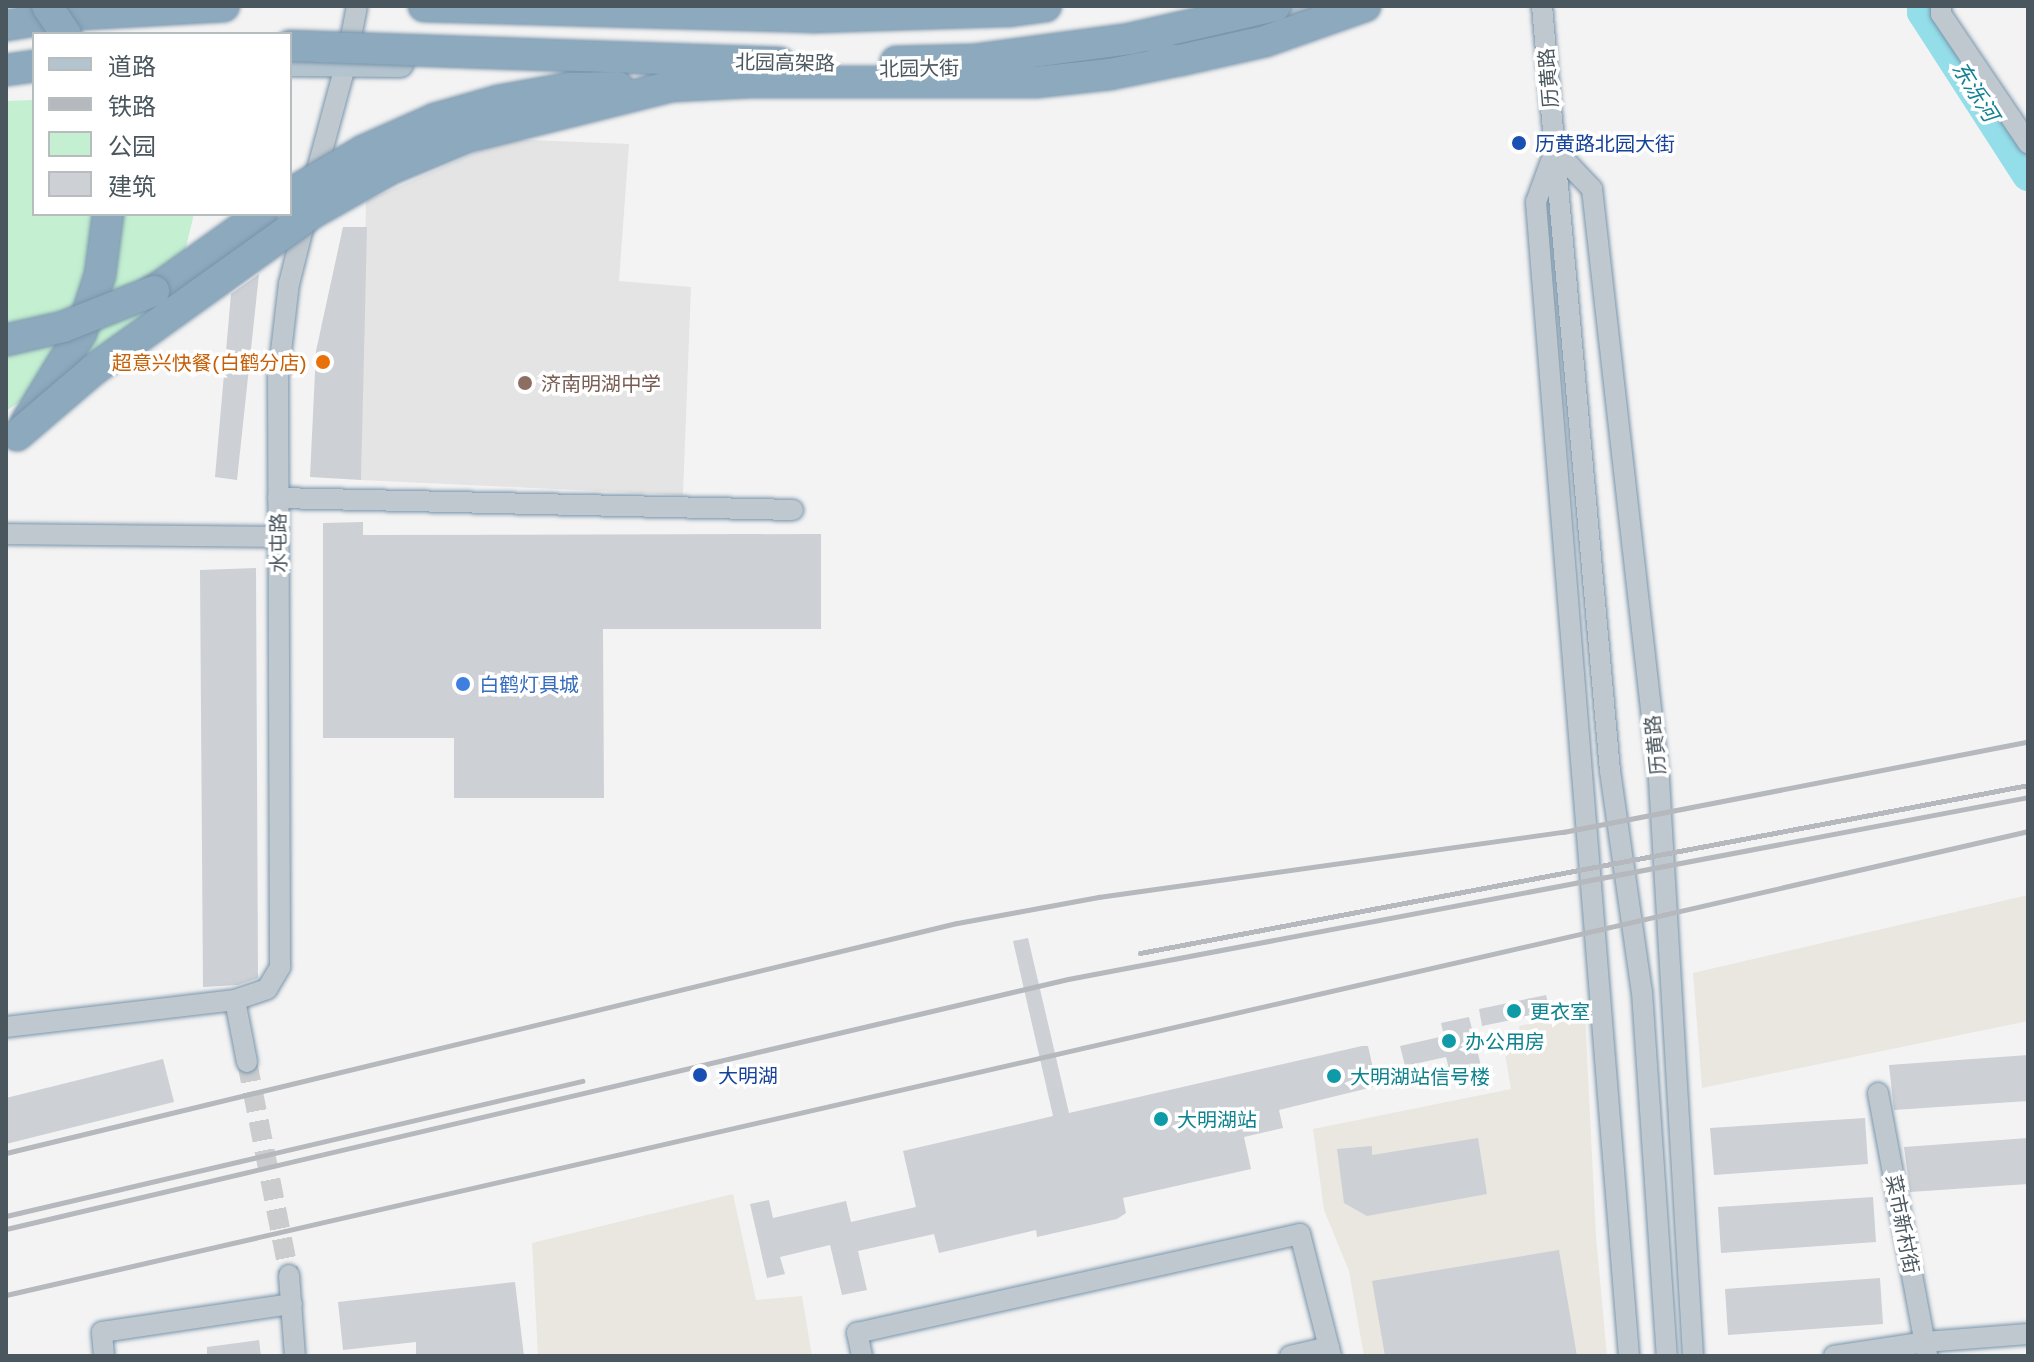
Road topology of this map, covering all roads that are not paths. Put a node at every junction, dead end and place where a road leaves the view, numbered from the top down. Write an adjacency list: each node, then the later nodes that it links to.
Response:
1 (47, 6): 15 (highway, bridge)
2 (224, 6): 14 (highway)
3 (357, 6): 21 (street, 水屯路)
4 (424, 6): 13 (highway)
5 (757, 6): 13 (highway)
6 (1046, 6): 13 (highway)
7 (1275, 6): 18 (highway, 北园高架路, bridge)
8 (1301, 6): 21 (main road, 北园大街)
9 (1335, 6): 16 (highway, bridge)
10 (1365, 6): 16 (highway, bridge)
11 (1542, 6): 28 (street, 历黄路)
12 (1941, 6): 27 (street)
13 (813, 17)
14 (6, 25)
15 (65, 32)
16 (1265, 41): 19 (highway, bridge)
17 (292, 46): 18 (highway, 北园高架路, bridge)
18 (973, 60): 19 (highway, bridge)
19 (1180, 60): 26 (highway, bridge)
20 (292, 63): 21 (main road, 北园大街)
21 (346, 63): 34 (street, 水屯路)
22 (32, 66): 23 (highway)
23 (6, 70)
24 (32, 78): 25 (main road)
25 (6, 83)
26 (672, 86): 29 (highway, bridge); 33 (highway, bridge)
27 (2028, 143)
28 (1555, 150): 51 (street, 历黄路); 52 (street, 历黄路); 53 (street, 历黄路)
29 (292, 193)
30 (108, 216): 33 (highway, bridge)
31 (259, 216): 32 (highway, bridge)
32 (6, 340)
33 (12, 439)
34 (278, 498): 35 (street); 37 (street, 水屯路)
35 (793, 510)
36 (6, 534): 37 (street)
37 (277, 537): 38 (street, 水屯路)
38 (235, 1000): 39 (street, 水屯路); 40 (street)
39 (6, 1027)
40 (247, 1062)
41 (1878, 1093): 45 (street, 菜市新村街)
42 (289, 1275): 43 (street)
43 (292, 1304): 47 (street); 48 (street)
44 (2028, 1334): 45 (street)
45 (1926, 1349): 54 (street)
46 (1330, 1352): 49 (street); 50 (street)
47 (104, 1356)
48 (295, 1356)
49 (862, 1356)
50 (1290, 1356)
51 (1629, 1356)
52 (1667, 1356)
53 (1693, 1356)
54 (1834, 1356)

